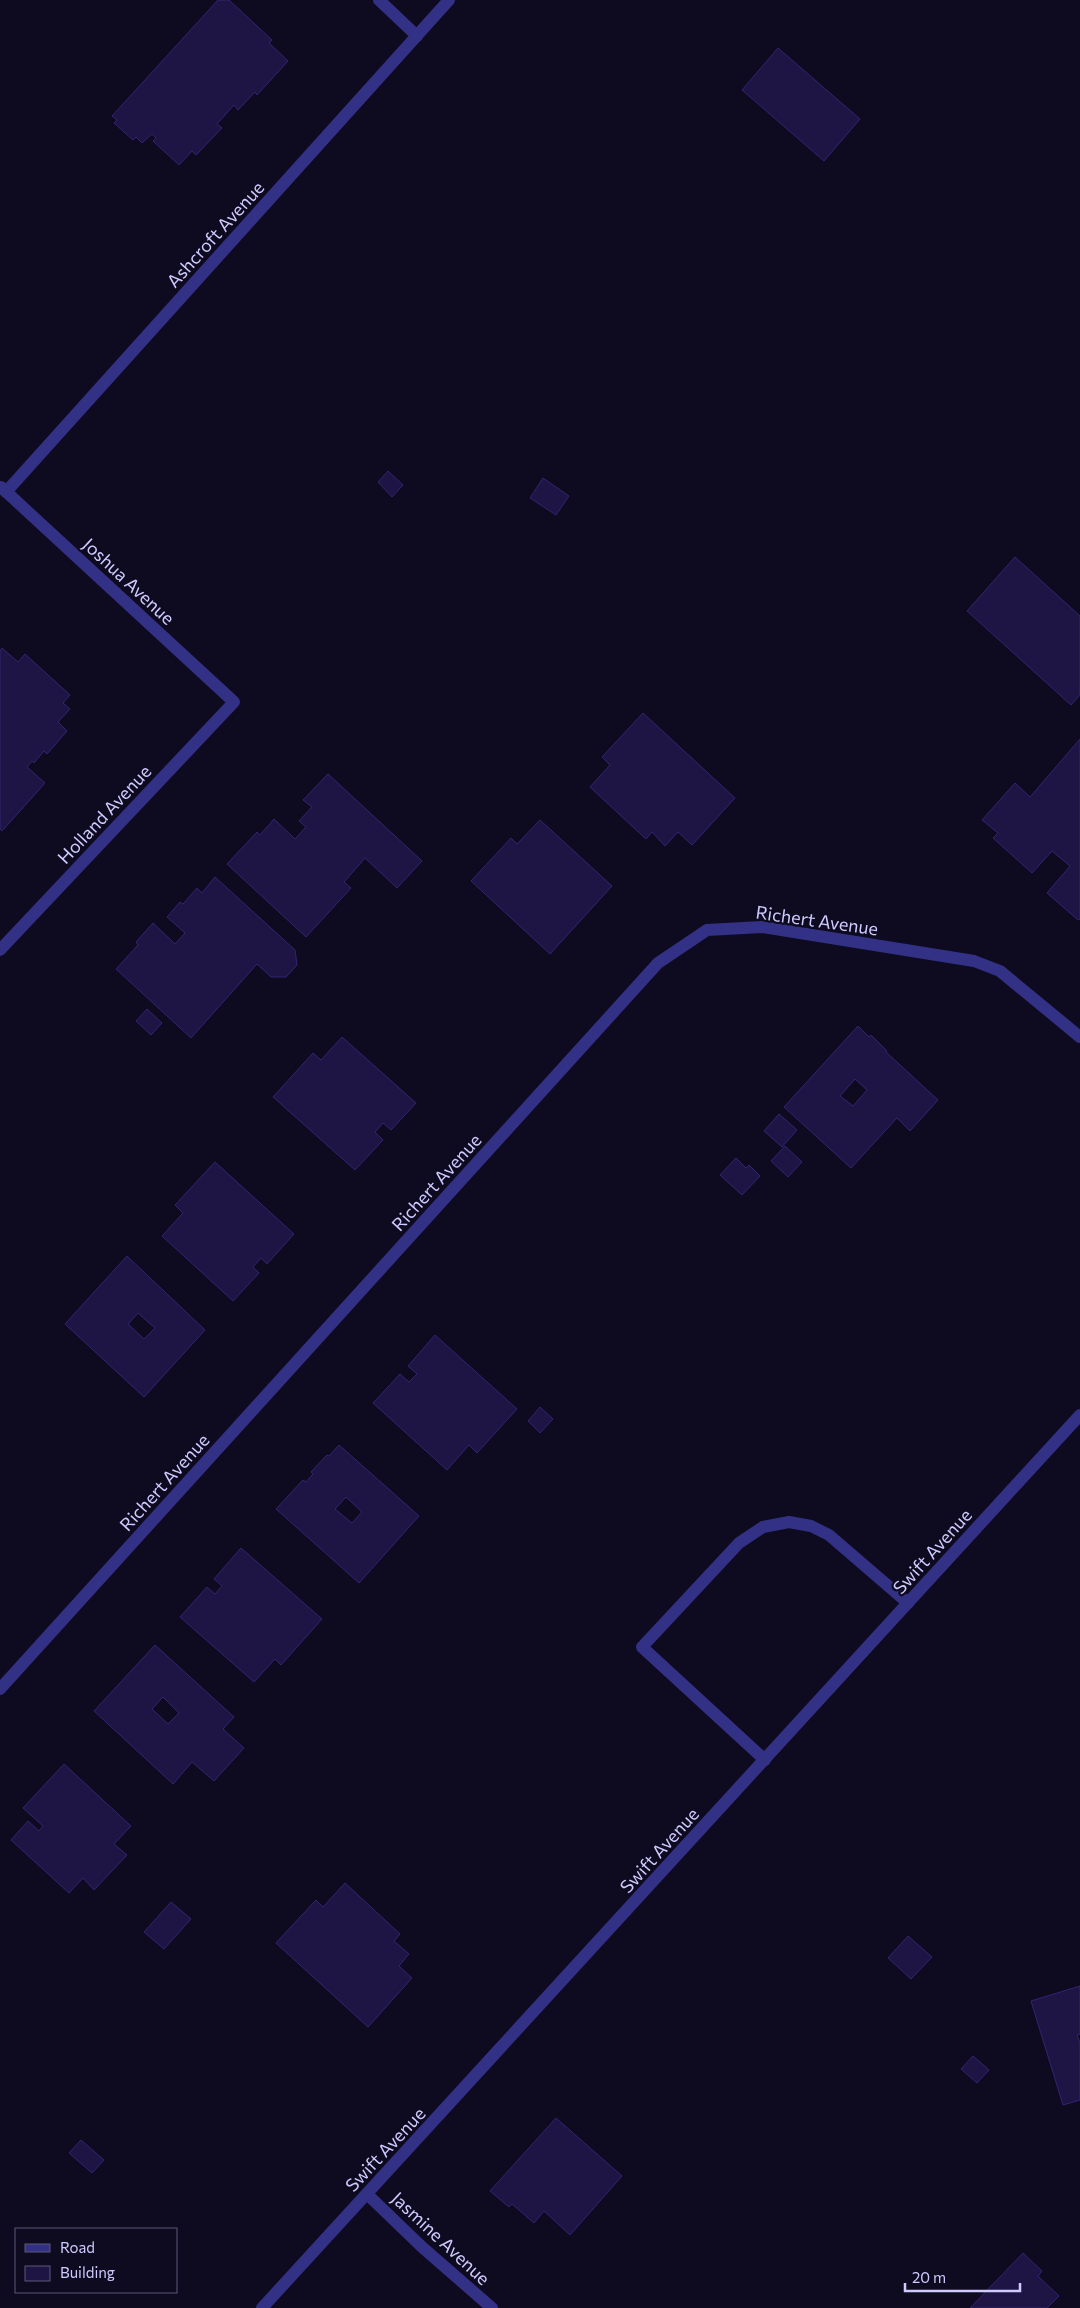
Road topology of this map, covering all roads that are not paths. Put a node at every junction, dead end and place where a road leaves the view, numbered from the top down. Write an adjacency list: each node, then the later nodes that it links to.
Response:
1 (379, 0): 3 (street)
2 (449, 0): 3 (street, Ashcroft Avenue)
3 (417, 36): 4 (street, Ashcroft Avenue)
4 (3, 489): 5 (street, Joshua Avenue)
5 (234, 702): 6 (street, Holland Avenue)
6 (0, 950)
7 (1080, 1037): 10 (street, Richert Avenue)
8 (1080, 1415): 9 (street, Swift Avenue)
9 (908, 1604): 11 (street, Swift Avenue); 11 (street)
10 (0, 1690)
11 (765, 1760): 12 (street, Swift Avenue)
12 (367, 2194): 13 (street, Swift Avenue); 14 (street, Jasmine Avenue)
13 (262, 2308)
14 (492, 2308)

